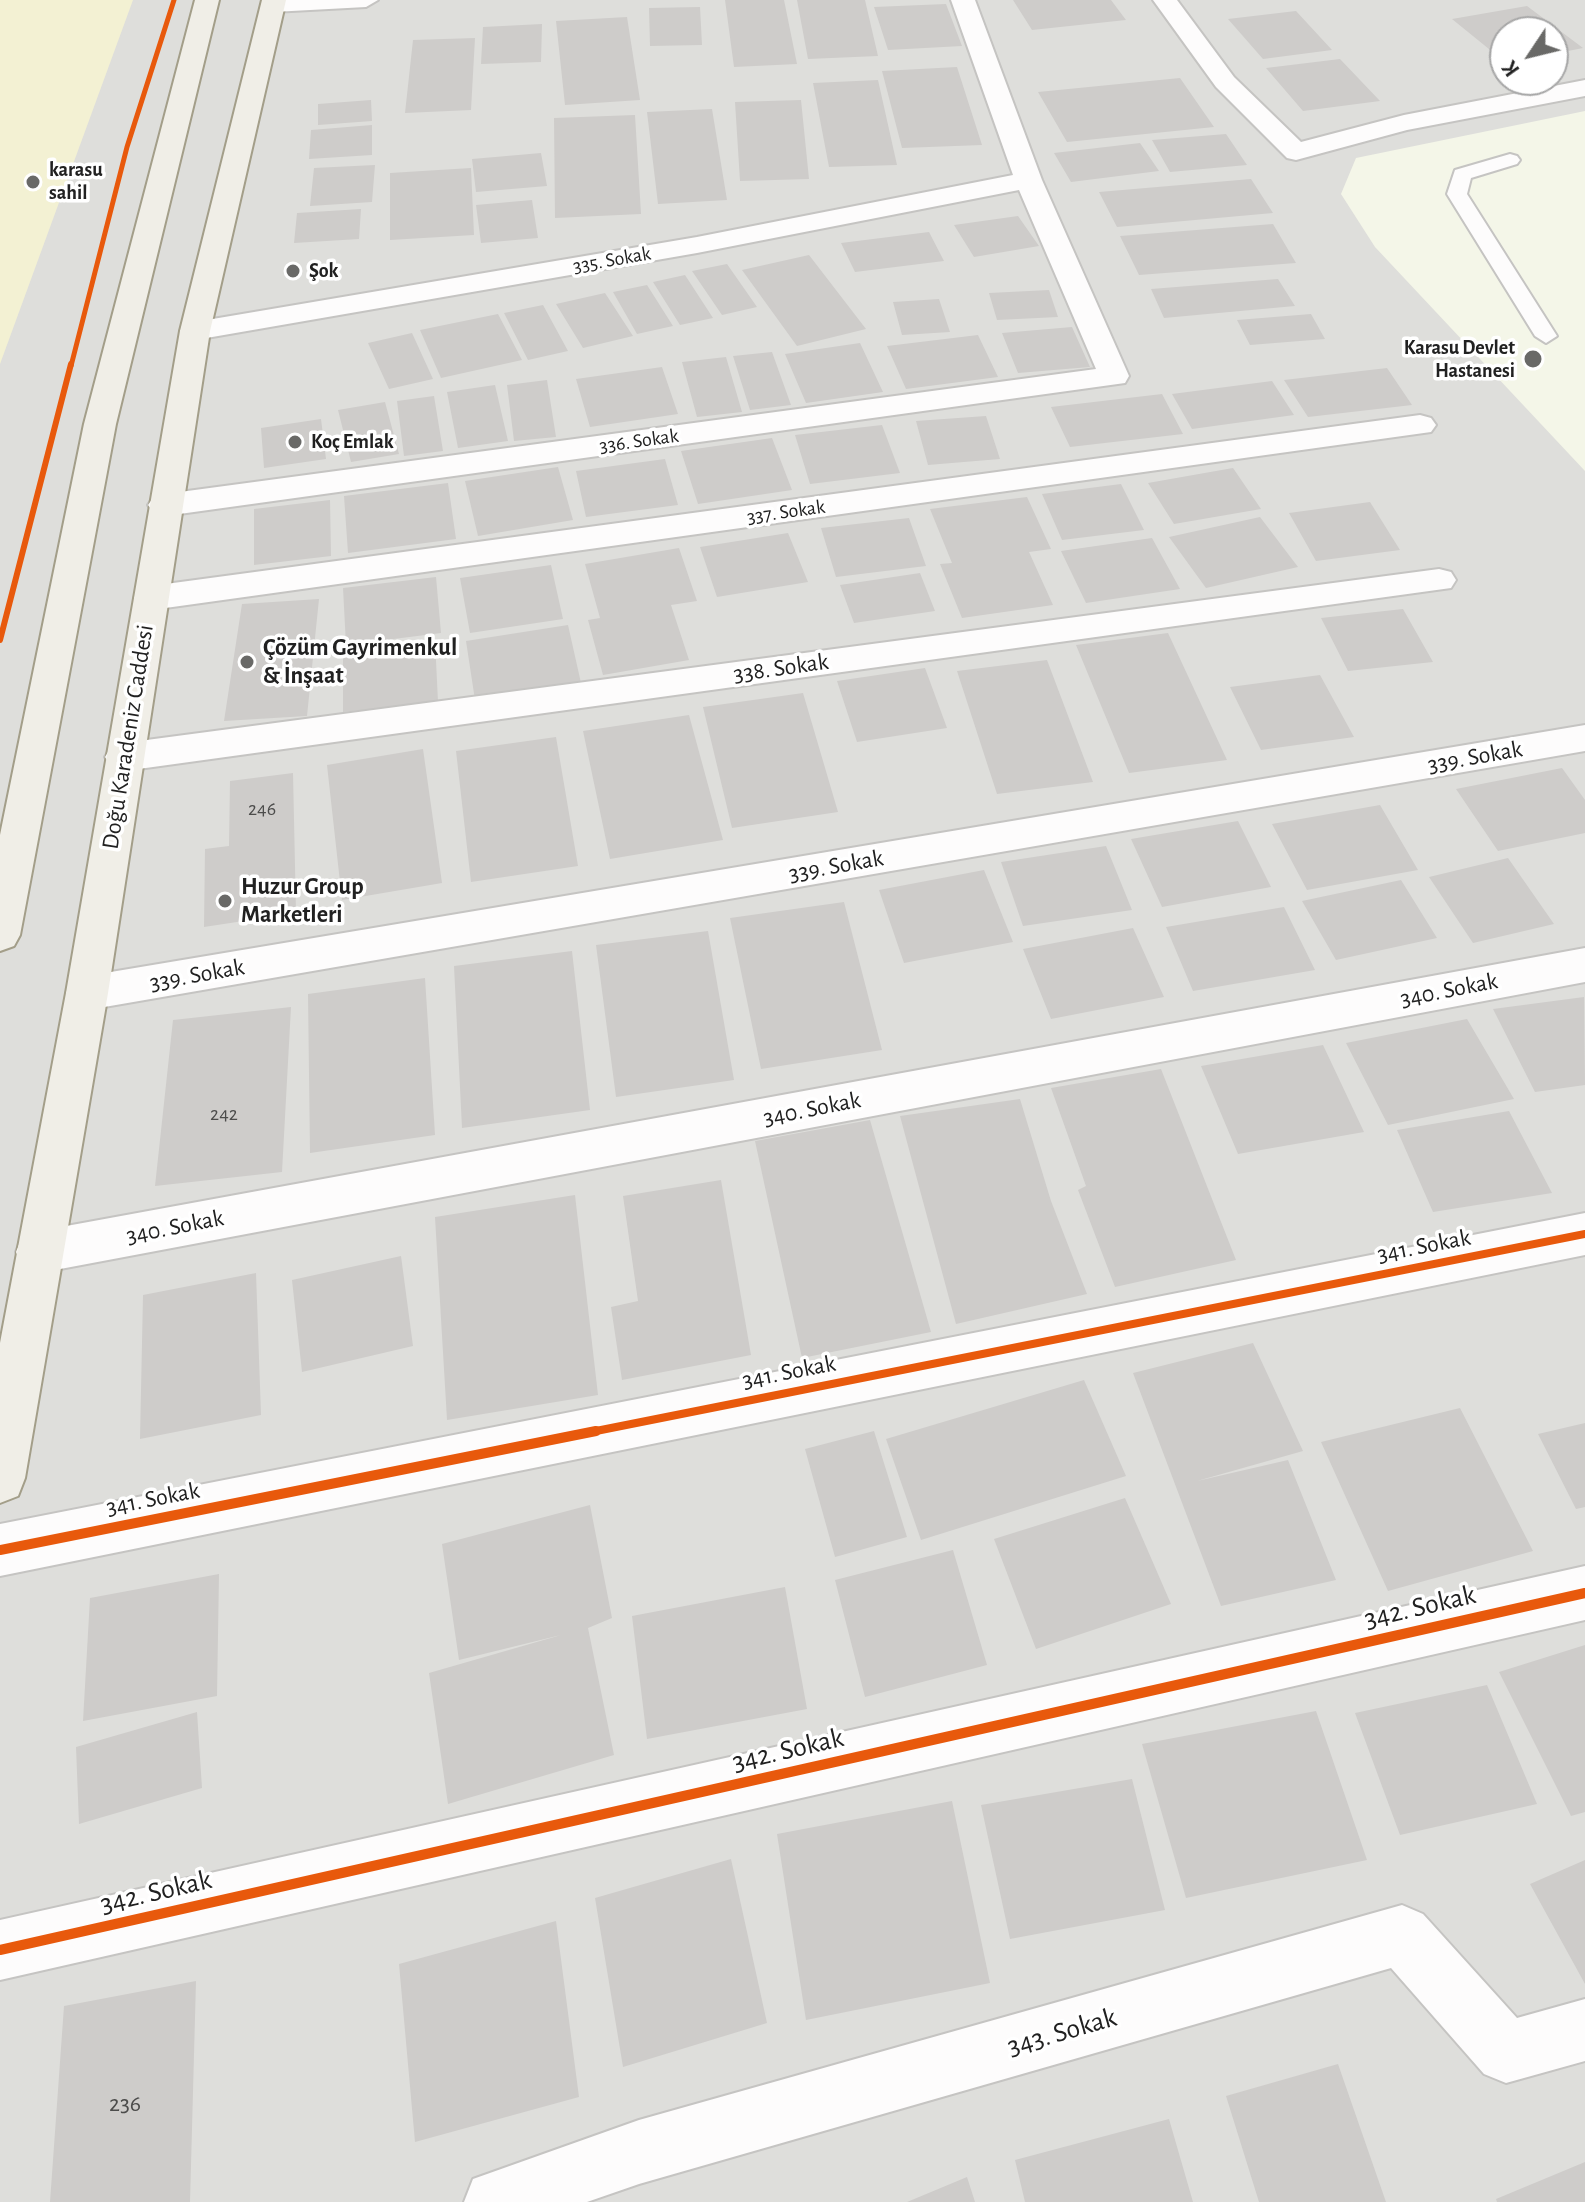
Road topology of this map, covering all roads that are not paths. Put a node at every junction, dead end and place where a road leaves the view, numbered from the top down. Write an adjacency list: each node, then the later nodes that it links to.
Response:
1 (207, 0): 17 (main road)
2 (366, 0): 5 (street)
3 (963, 0): 8 (street)
4 (1165, 0): 6 (street)
5 (274, 2): 9 (main road, Doğu Karadeniz Caddesi)
6 (1585, 88)
7 (1510, 160): 10 (lane)
8 (1028, 180): 9 (street, 335. Sokak); 12 (street, 336. Sokak)
9 (195, 331): 12 (main road, Doğu Karadeniz Caddesi)
10 (1546, 336)
11 (1420, 425): 14 (street, 337. Sokak)
12 (165, 505): 14 (main road, Doğu Karadeniz Caddesi)
13 (1439, 580): 16 (street, 338. Sokak)
14 (151, 598): 16 (main road, Doğu Karadeniz Caddesi)
15 (1585, 738): 19 (street, 339. Sokak)
16 (124, 757): 19 (main road, Doğu Karadeniz Caddesi)
17 (0, 935)
18 (1585, 965): 21 (street, 340. Sokak)
19 (87, 993): 21 (main road, Doğu Karadeniz Caddesi)
20 (1585, 1234): 23 (street, 341. Sokak)
21 (39, 1252): 22 (main road, Doğu Karadeniz Caddesi)
22 (0, 1478)
23 (0, 1550)
24 (1585, 1593): 25 (street, 342. Sokak)
25 (0, 1950)
26 (1585, 2030): 27 (street, 343. Sokak)
27 (496, 2202)

